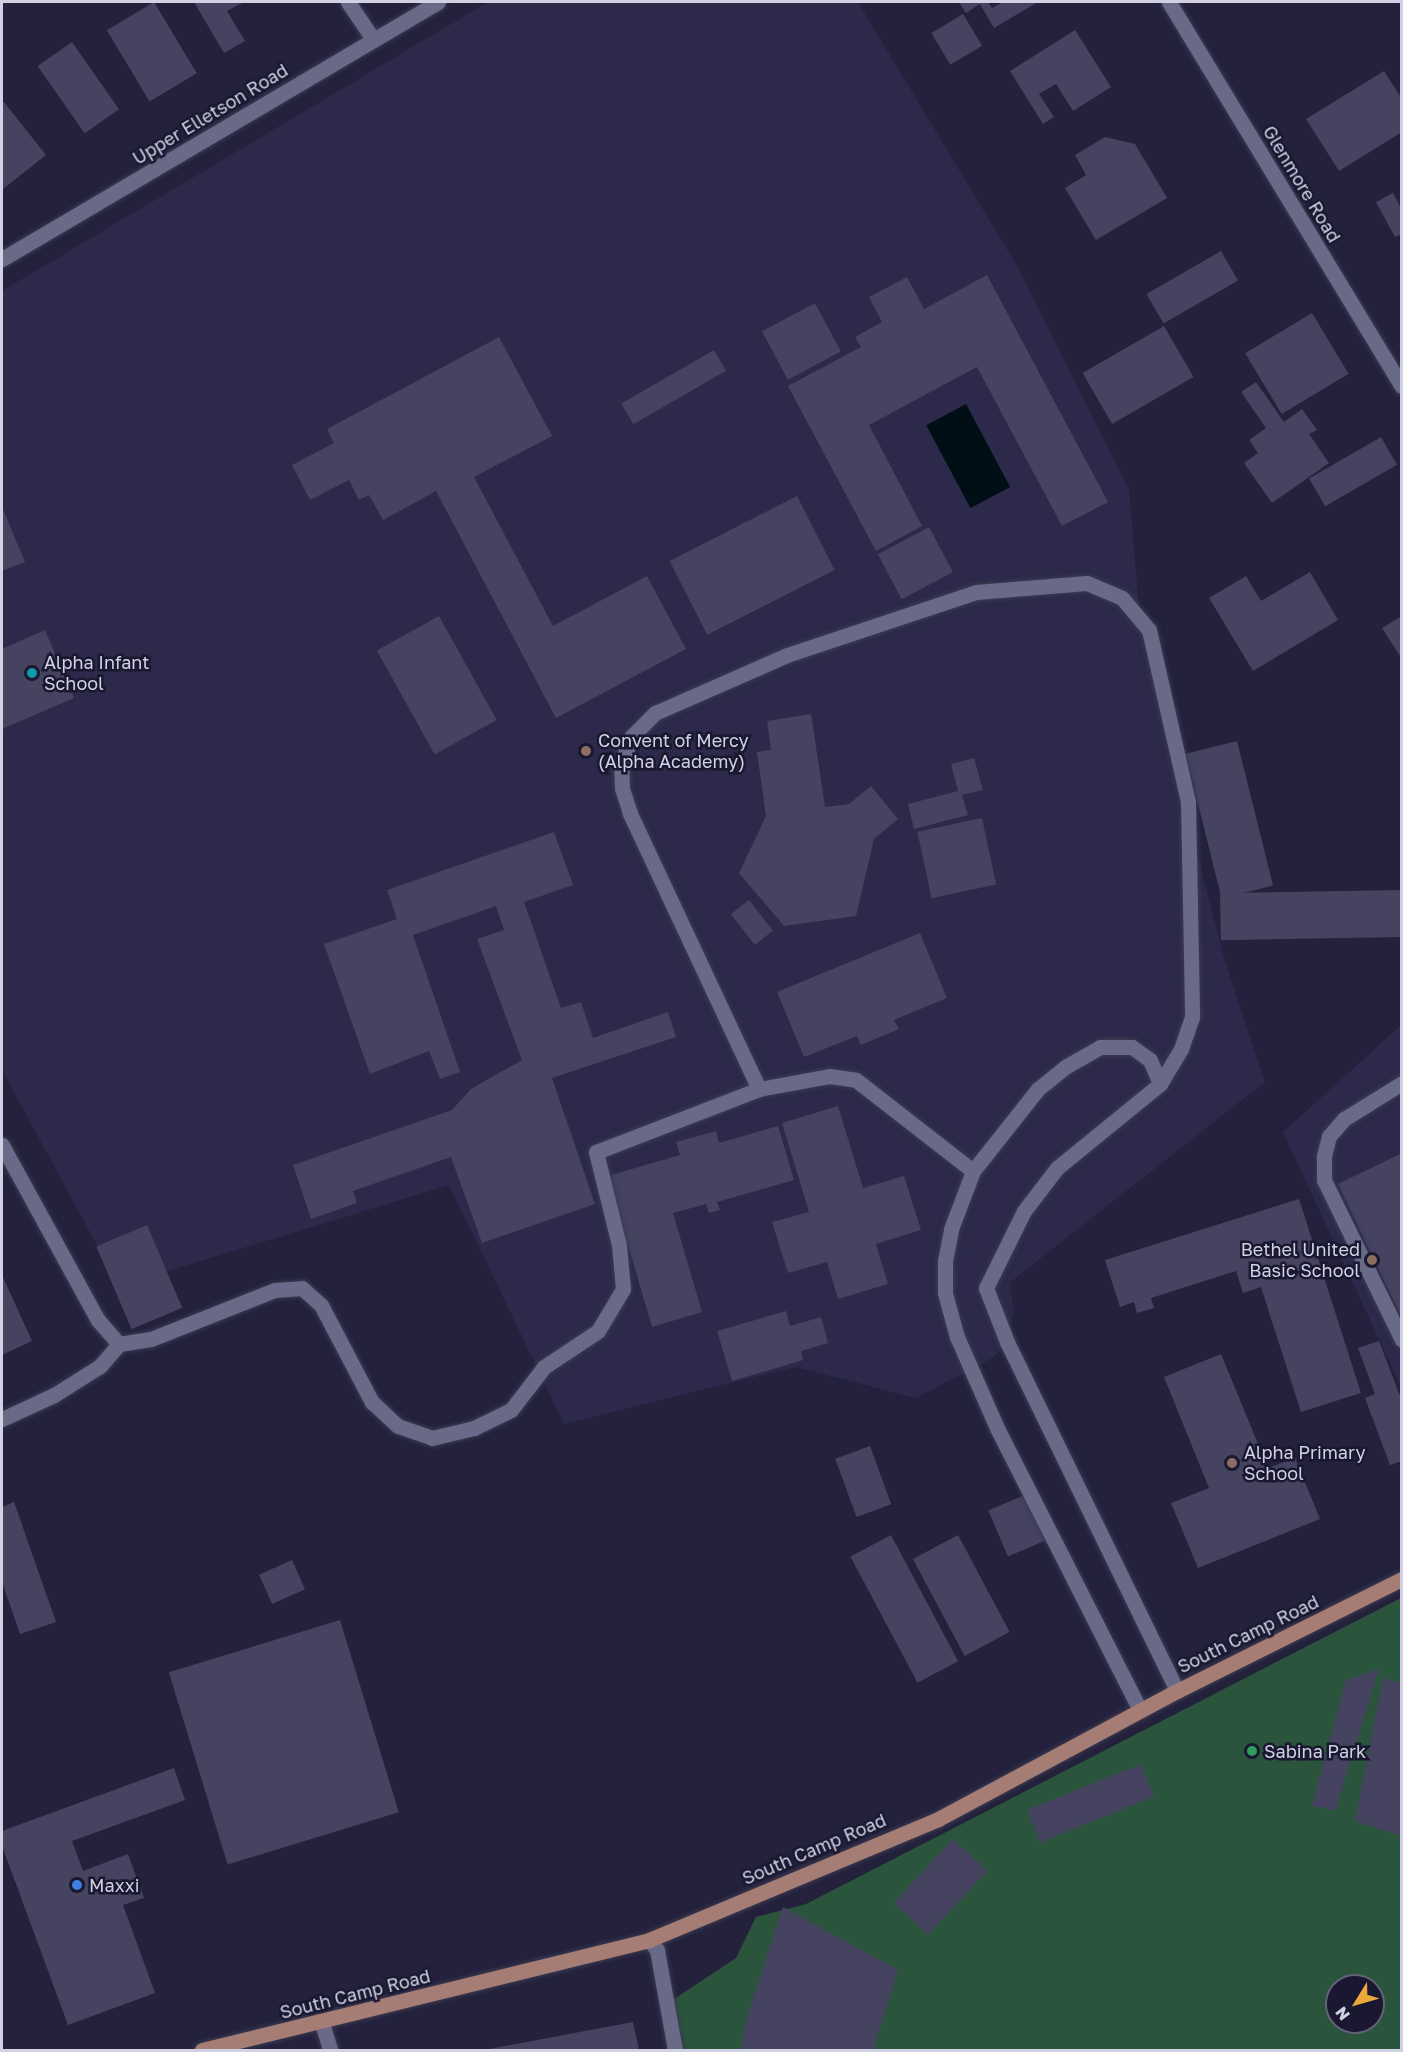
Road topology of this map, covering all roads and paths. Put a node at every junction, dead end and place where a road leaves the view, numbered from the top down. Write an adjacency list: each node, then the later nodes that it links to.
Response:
1 (348, 2): 4 (street)
2 (438, 2): 4 (street, Upper Elletson Road)
3 (1169, 2): 6 (street, Glenmore Road)
4 (373, 39): 5 (street, Upper Elletson Road)
5 (2, 260)
6 (1401, 386)
7 (1401, 1083): 12 (street)
8 (1160, 1084): 9 (street); 11 (street); 16 (street)
9 (759, 1089): 11 (street); 13 (street)
10 (2, 1145): 13 (street)
11 (973, 1171): 17 (street)
12 (1401, 1340)
13 (119, 1344): 14 (street)
14 (2, 1419)
15 (1401, 1579): 16 (main road, South Camp Road)
16 (1176, 1691): 17 (main road, South Camp Road)
17 (1140, 1710): 18 (main road, South Camp Road)
18 (649, 1940): 19 (main road, South Camp Road); 22 (street)
19 (322, 2023): 20 (main road, South Camp Road); 21 (street)
20 (202, 2050)
21 (330, 2050)
22 (675, 2050)

